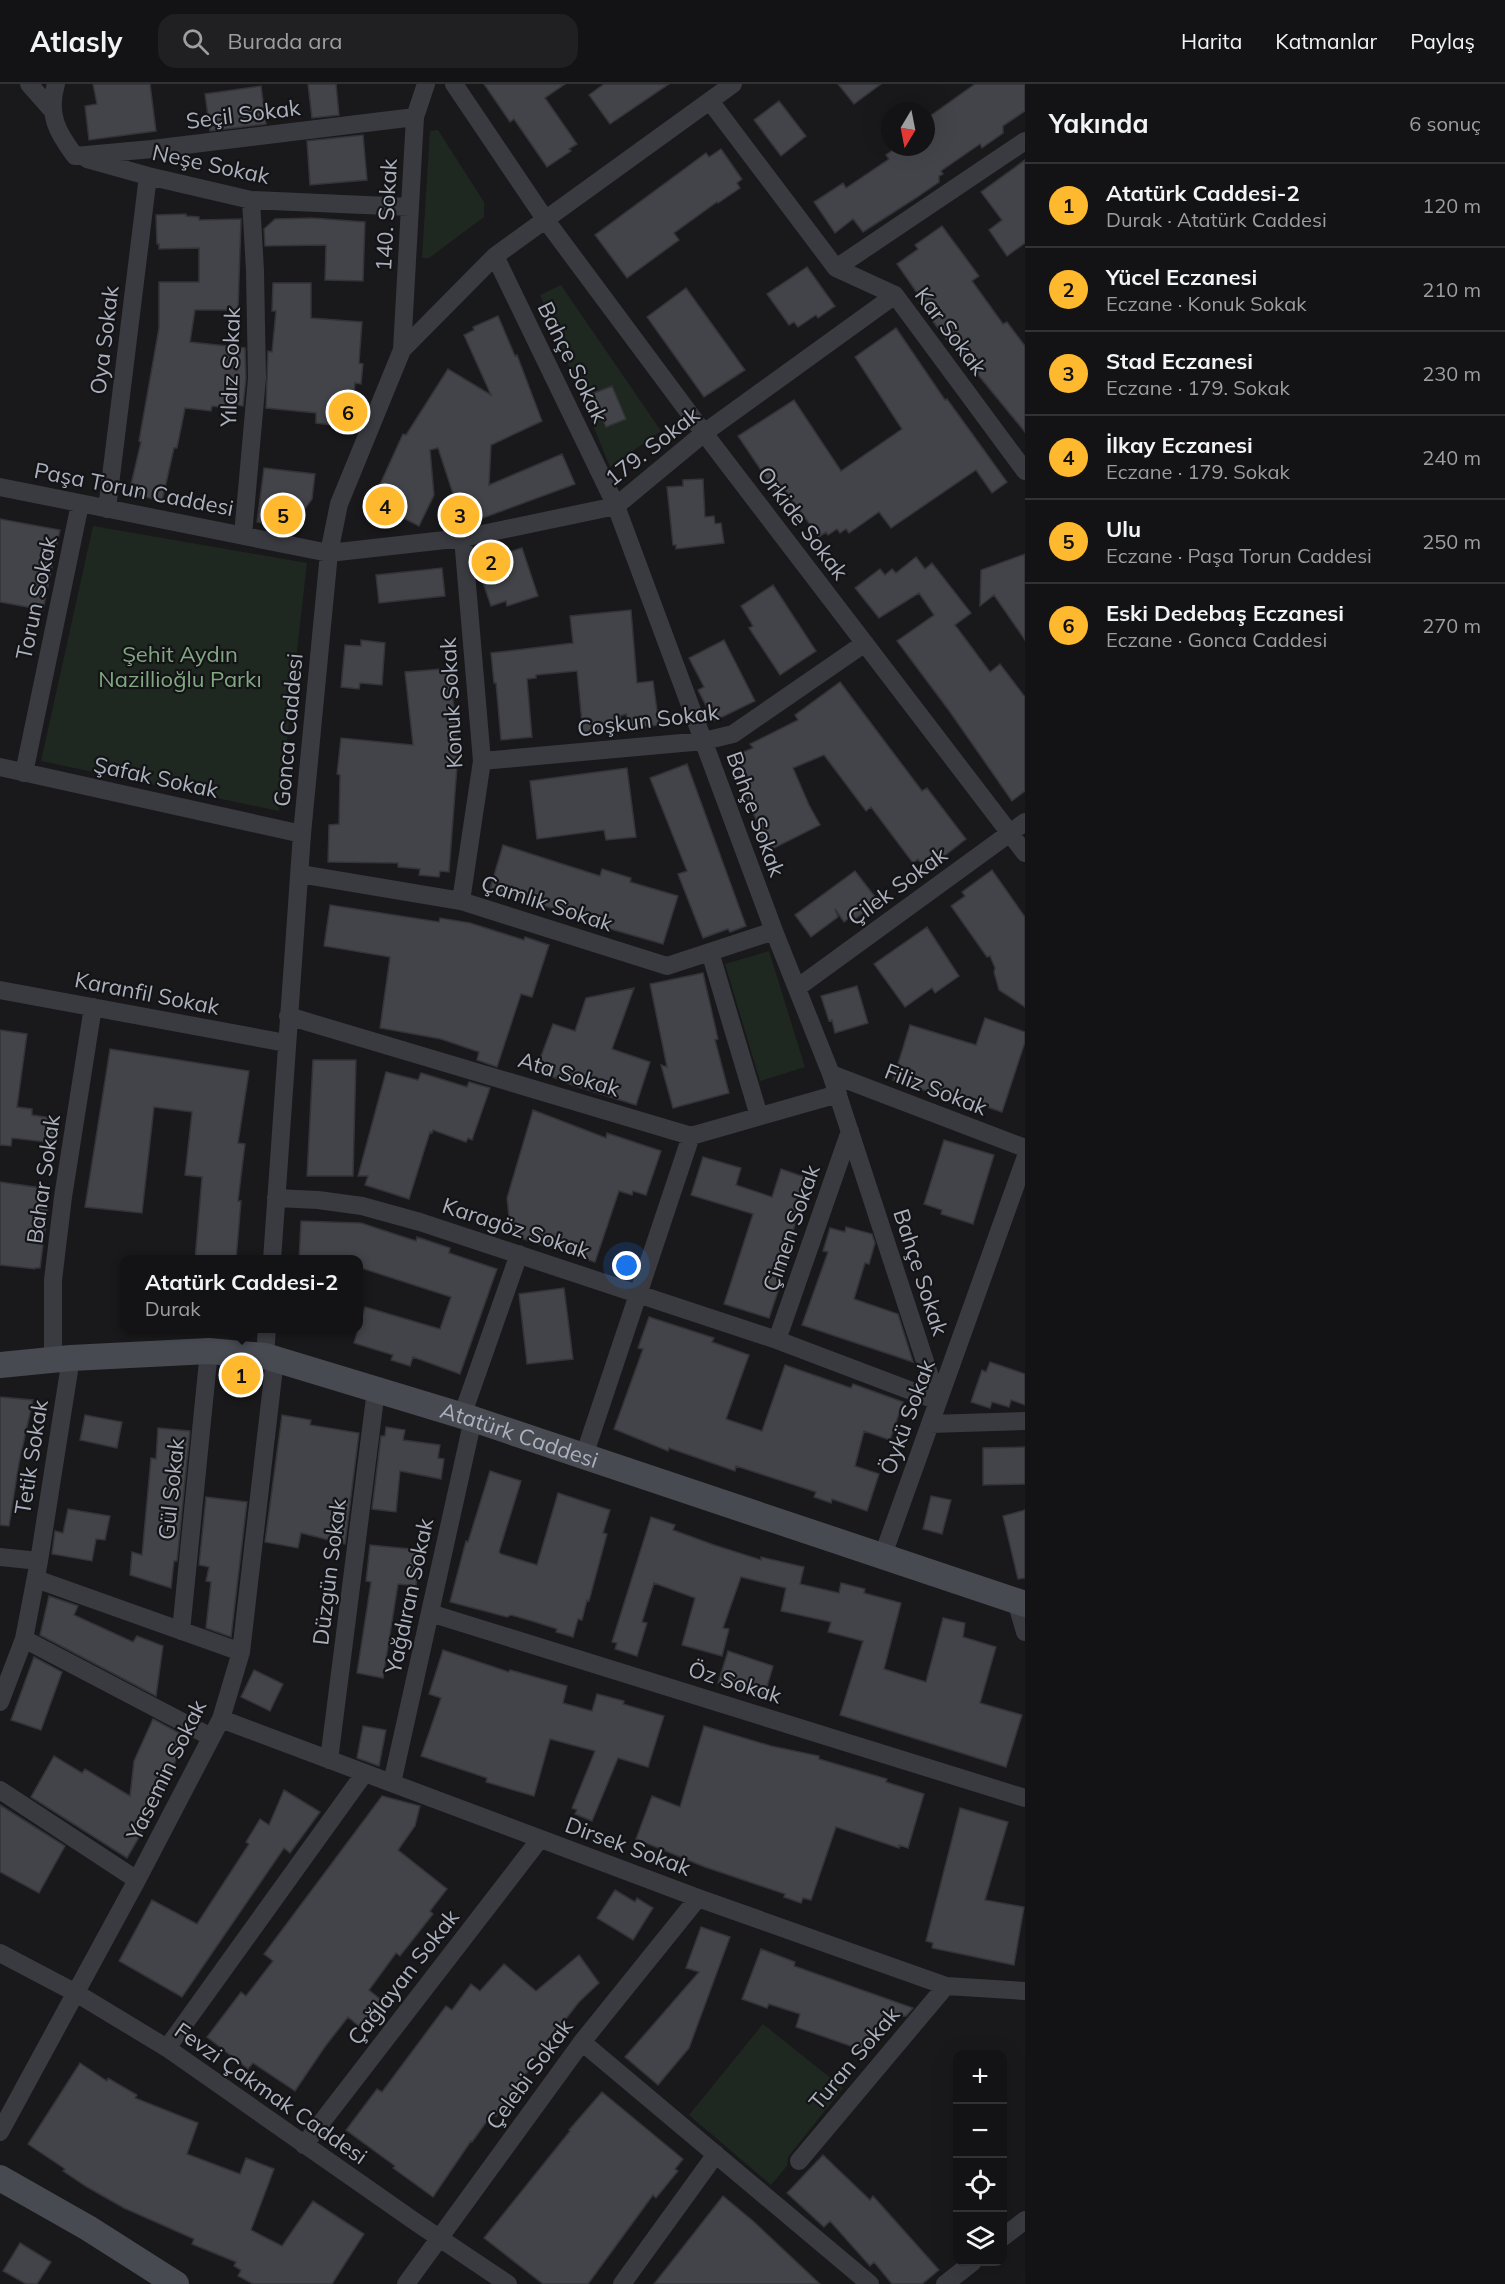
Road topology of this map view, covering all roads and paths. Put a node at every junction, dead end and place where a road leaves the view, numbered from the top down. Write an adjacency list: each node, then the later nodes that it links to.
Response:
1 (29, 84): 7 (street)
2 (56, 84): 7 (street)
3 (426, 84): 8 (street, 140. Sokak)
4 (455, 84): 14 (street, Orkide Sokak)
5 (733, 84): 6 (street, Gonca Caddesi)
6 (710, 101): 14 (street, Gonca Caddesi); 16 (street, Kar Sokak)
7 (52, 110): 10 (street)
8 (416, 117): 10 (street, Seçil Sokak); 13 (street, 140. Sokak)
9 (1025, 142): 16 (street)
10 (75, 156): 11 (street, Neşe Sokak)
11 (148, 176): 12 (street, Neşe Sokak); 24 (street, Oya Sokak)
12 (251, 201): 13 (street, Neşe Sokak); 25 (street, Yıldız Sokak)
13 (410, 207): 18 (street, 140. Sokak)
14 (546, 219): 15 (street, Gonca Caddesi); 19 (street, Orkide Sokak)
15 (495, 256): 18 (street, Gonca Caddesi); 23 (street, Bahçe Sokak)
16 (836, 267): 17 (street, Kar Sokak)
17 (895, 295): 19 (street, 179. Sokak); 20 (street, Kar Sokak)
18 (402, 350): 27 (street, Gonca Caddesi)
19 (704, 434): 23 (street, 179. Sokak); 28 (street, Orkide Sokak)
20 (1025, 471)
21 (0, 487): 22 (street, Paşa Torun Caddesi)
22 (80, 504): 24 (street, Paşa Torun Caddesi); 32 (street, Torun Sokak)
23 (616, 506): 26 (street, 179. Sokak); 29 (street, Bahçe Sokak)
24 (107, 509): 25 (street, Paşa Torun Caddesi)
25 (243, 534): 27 (street, Paşa Torun Caddesi)
26 (463, 538): 27 (street, 179. Sokak); 30 (street, Konuk Sokak)
27 (329, 553): 35 (street, Gonca Caddesi)
28 (865, 643): 29 (street, Coşkun Sokak); 34 (street, Orkide Sokak)
29 (704, 741): 30 (street, Coşkun Sokak); 39 (street, Bahçe Sokak)
30 (482, 761): 38 (street, Konuk Sokak)
31 (0, 767): 32 (street, Şafak Sokak)
32 (24, 773): 35 (street, Şafak Sokak)
33 (1025, 822): 34 (street, Çilek Sokak)
34 (1010, 833): 36 (street, Orkide Sokak); 41 (street, Çilek Sokak)
35 (302, 834): 37 (street, Gonca Caddesi)
36 (1025, 853)
37 (300, 874): 38 (street, Çamlık Sokak); 44 (street, Gonca Caddesi)
38 (461, 901): 40 (street, Çamlık Sokak)
39 (774, 931): 40 (street, Çamlık Sokak); 41 (street, Bahçe Sokak)
40 (710, 952): 48 (street)
41 (797, 988): 46 (street, Bahçe Sokak)
42 (0, 990): 43 (street, Karanfil Sokak)
43 (93, 1007): 45 (street, Karanfil Sokak); 61 (street, Bahar Sokak)
44 (288, 1016): 45 (street, Gonca Caddesi); 50 (street, Ata Sokak)
45 (286, 1043): 53 (street, Gonca Caddesi)
46 (831, 1074): 47 (street, Bahçe Sokak); 51 (street, Filiz Sokak)
47 (838, 1094): 48 (street); 49 (street, Bahçe Sokak)
48 (759, 1116): 50 (street)
49 (850, 1131): 58 (street, Çimen Sokak); 64 (street, Bahçe Sokak)
50 (691, 1136): 56 (street)
51 (1025, 1148)
52 (1025, 1159): 64 (street, Öykü Sokak)
53 (276, 1198): 54 (street, Karagöz Sokak); 55 (street, Gonca Caddesi)
54 (519, 1254): 56 (street, Karagöz Sokak); 65 (street, Yağdıran Sokak)
55 (272, 1255)
56 (639, 1294): 58 (street, Karagöz Sokak); 68 (street)
57 (267, 1333): 60 (street)
58 (777, 1340): 64 (street, Karagöz Sokak)
59 (209, 1351): 60 (main road, Atatürk Caddesi); 61 (main road, Atatürk Caddesi); 74 (street, Gül Sokak)
60 (270, 1357): 63 (main road, Atatürk Caddesi); 77 (street, Yasemin Sokak)
61 (62, 1359): 62 (main road, Atatürk Caddesi); 71 (street, Tetik Sokak)
62 (0, 1365)
63 (376, 1390): 65 (main road, Atatürk Caddesi); 81 (street, Düzgün Sokak)
64 (938, 1401): 67 (street, Öykü Sokak)
65 (467, 1418): 68 (main road, Atatürk Caddesi); 73 (street, Yağdıran Sokak)
66 (1025, 1421): 67 (street)
67 (930, 1424): 69 (street, Öykü Sokak)
68 (584, 1456): 69 (main road, Atatürk Caddesi)
69 (883, 1556): 72 (main road, Atatürk Caddesi)
70 (0, 1557): 71 (street)
71 (37, 1570): 74 (street); 76 (street, Tetik Sokak)
72 (1021, 1602): 75 (street)
73 (430, 1613): 83 (street, Yağdıran Sokak); 85 (street, Öz Sokak)
74 (181, 1631): 77 (street)
75 (1025, 1632)
76 (24, 1639): 78 (street, Tetik Sokak); 80 (street)
77 (241, 1652): 79 (street, Yasemin Sokak)
78 (0, 1702)
79 (221, 1719): 80 (street, Yasemin Sokak); 81 (street, Dirsek Sokak)
80 (211, 1737): 87 (street, Yasemin Sokak)
81 (329, 1760): 82 (street, Dirsek Sokak)
82 (364, 1774): 83 (street, Dirsek Sokak); 94 (street)
83 (392, 1783): 86 (street, Dirsek Sokak)
84 (0, 1790): 87 (street)
85 (1025, 1798)
86 (540, 1839): 88 (street, Dirsek Sokak); 96 (street, Çağlayan Sokak)
87 (137, 1880): 92 (street, Yasemin Sokak)
88 (698, 1898): 90 (street, Dirsek Sokak); 93 (street, Çelebi Sokak)
89 (0, 1953): 92 (street, Fevzi Çakmak Caddesi)
90 (946, 1986): 91 (street, Dirsek Sokak); 98 (street, Turan Sokak)
91 (1025, 1991)
92 (76, 1993): 94 (street, Fevzi Çakmak Caddesi); 95 (street, Yasemin Sokak)
93 (582, 2042): 97 (street); 102 (street, Çelebi Sokak)
94 (167, 2048): 96 (street, Fevzi Çakmak Caddesi)
95 (0, 2132)
96 (304, 2145): 102 (street, Fevzi Çakmak Caddesi)
97 (716, 2154): 107 (street); 108 (street)
98 (799, 2161)
99 (0, 2178): 104 (main road)
100 (1025, 2220): 101 (street)
101 (1007, 2234)
102 (440, 2239): 105 (street, Çelebi Sokak); 106 (street, Fevzi Çakmak Caddesi)
103 (968, 2266): 109 (street)
104 (176, 2284)
105 (406, 2284)
106 (508, 2284)
107 (621, 2284)
108 (870, 2284)
109 (945, 2284)

